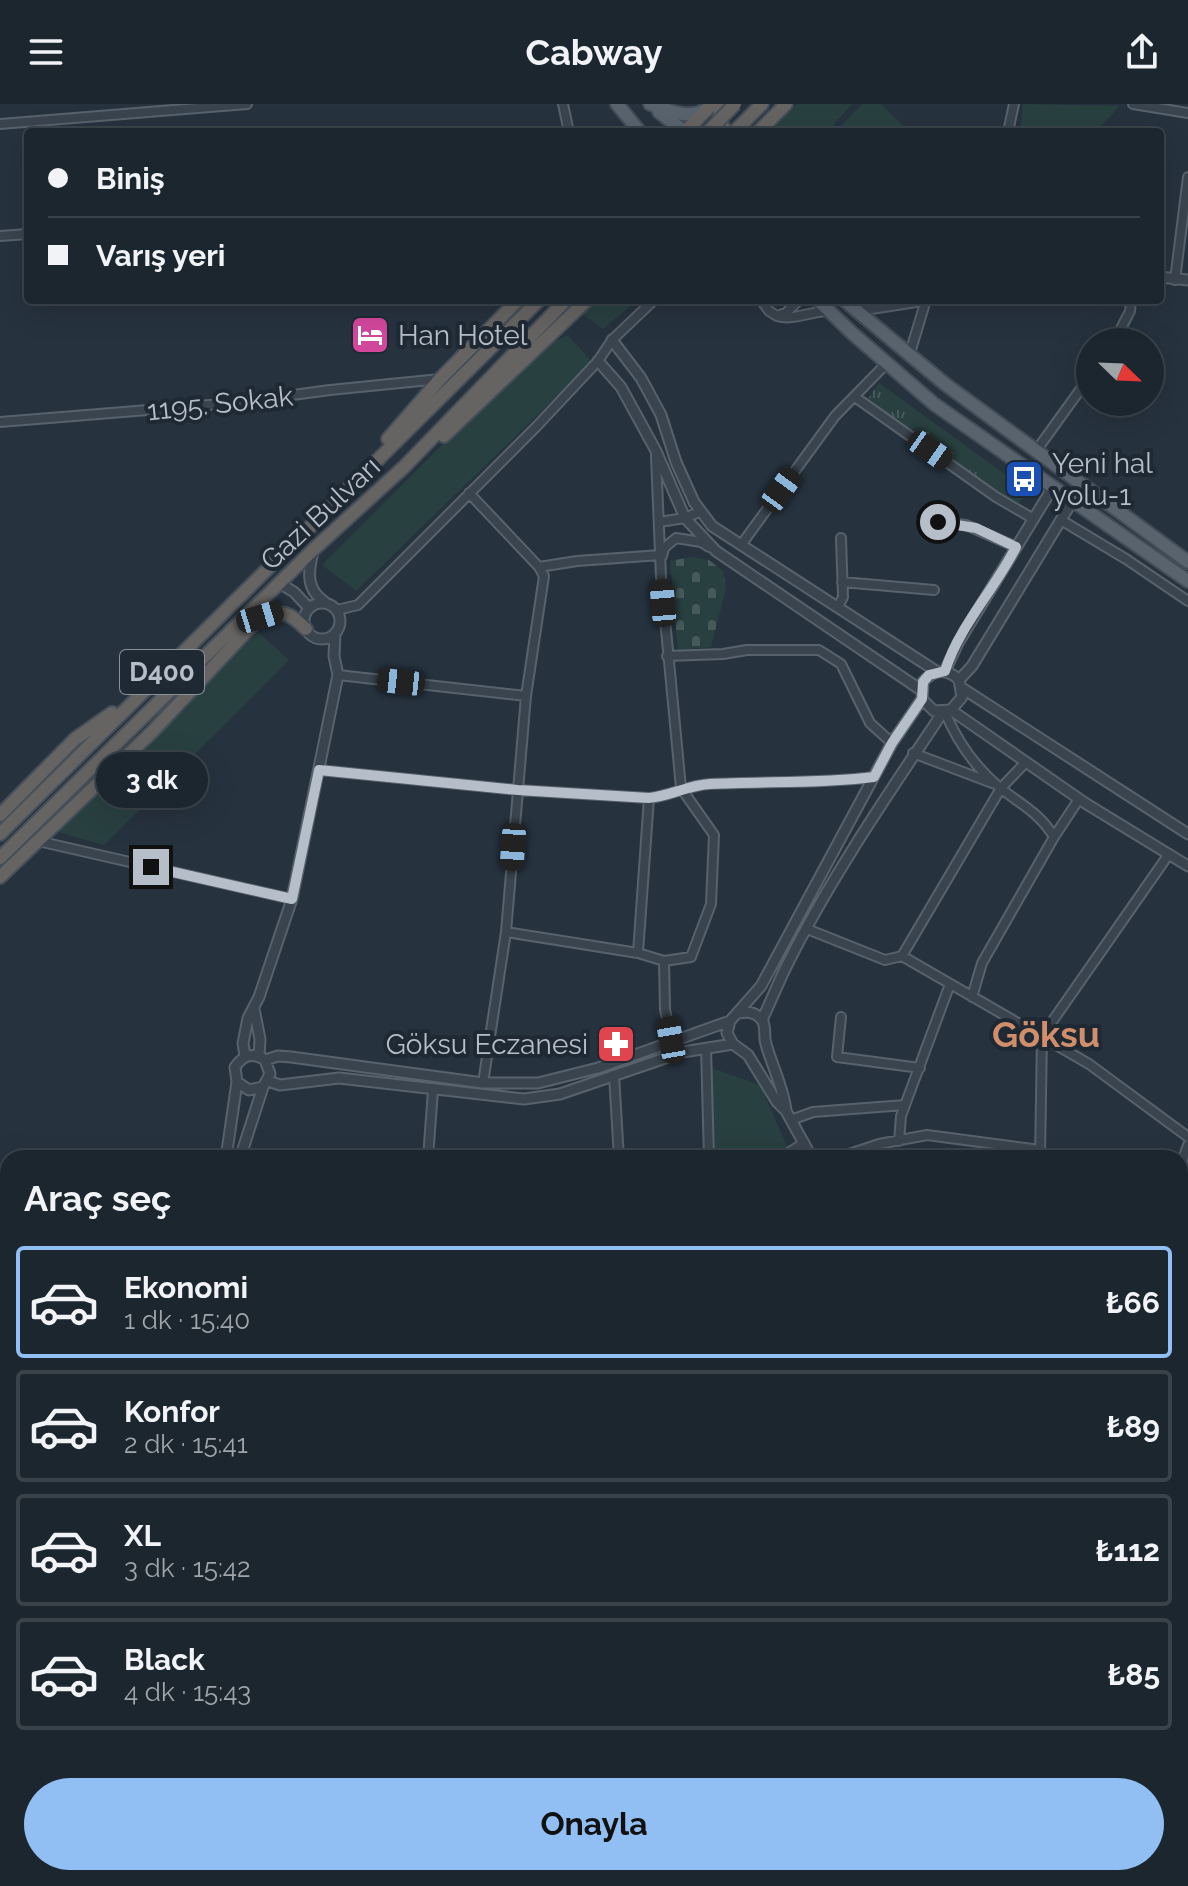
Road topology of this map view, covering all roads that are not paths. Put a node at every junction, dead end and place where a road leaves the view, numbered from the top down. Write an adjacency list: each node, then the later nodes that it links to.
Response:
1 (247, 104): 12 (street)
2 (563, 104): 13 (street)
3 (648, 104): 9 (main road); 16 (main road)
4 (735, 104): 18 (highway, bridge)
5 (762, 104): 20 (highway)
6 (786, 104): 21 (highway)
7 (1014, 104): 22 (street)
8 (1133, 104): 11 (street)
9 (714, 105): 17 (highway); 19 (highway)
10 (621, 109): 14 (main road); 15 (main road)
11 (1188, 113)
12 (0, 124)
13 (568, 128)
14 (631, 128)
15 (637, 128)
16 (680, 128)
17 (689, 128)
18 (712, 128)
19 (725, 128)
20 (738, 128)
21 (762, 128)
22 (1009, 128)
23 (1188, 177): 27 (street)
24 (24, 234): 25 (street)
25 (0, 236)
26 (1164, 278): 27 (street)
27 (1175, 280): 28 (street)
28 (1188, 280)
29 (514, 304): 49 (highway)
30 (535, 304): 59 (highway, Gazi Bulvarı / D400)
31 (562, 304): 55 (highway, Gazi Bulvarı / D400)
32 (583, 304): 55 (highway)
33 (650, 304): 45 (street)
34 (764, 304): 43 (street)
35 (795, 304): 43 (street)
36 (822, 304): 41 (main road)
37 (848, 304): 42 (main road)
38 (900, 304): 42 (street)
39 (925, 304): 46 (street)
40 (1131, 304): 44 (street)
41 (829, 311): 43 (street); 48 (main road)
42 (855, 311): 46 (main road)
43 (777, 316)
44 (1121, 328)
45 (612, 340): 47 (street); 60 (street)
46 (910, 353): 54 (main road)
47 (598, 361): 53 (street); 57 (street)
48 (887, 363): 51 (street); 56 (main road)
49 (440, 379): 52 (street, 1195. Sokak); 59 (highway)
50 (1076, 395): 54 (street)
51 (855, 397): 62 (street); 67 (street)
52 (0, 422)
53 (656, 451): 61 (street); 65 (street)
54 (1036, 451): 72 (main road)
55 (404, 467): 69 (highway, Gazi Bulvarı / D400)
56 (1053, 487): 58 (main road); 62 (street)
57 (469, 493): 74 (street); 83 (street)
58 (1073, 500): 64 (street); 75 (main road)
59 (325, 511): 92 (highway, Gazi Bulvarı / D400)
60 (701, 511): 61 (street); 67 (street)
61 (685, 518): 65 (street); 70 (street)
62 (1032, 518): 68 (street)
63 (922, 520): 68 (street)
64 (1061, 520): 79 (street); 90 (street)
65 (659, 522): 71 (street)
66 (841, 538): 76 (street)
67 (741, 545): 81 (street)
68 (1016, 547): 88 (street)
69 (314, 549): 77 (highway, Gazi Bulvarı / D400); 80 (street)
70 (716, 551): 73 (street); 91 (street)
71 (660, 555): 73 (street); 74 (street)
72 (1188, 562)
73 (660, 566): 87 (street)
74 (539, 567): 93 (street)
75 (1188, 581)
76 (842, 582): 78 (street); 81 (street)
77 (279, 583): 82 (street); 111 (highway, Gazi Bulvarı / D400)
78 (934, 590)
79 (1188, 601)
80 (327, 603): 82 (street); 83 (street)
81 (838, 607): 88 (street)
82 (309, 608): 84 (street)
83 (337, 610): 85 (street)
84 (310, 633): 85 (street); 86 (street); 109 (highway)
85 (335, 634): 86 (street)
86 (334, 656): 89 (street)
87 (667, 656): 95 (street); 101 (street)
88 (941, 671): 90 (street); 91 (street)
89 (338, 675): 93 (street); 98 (street)
90 (960, 684): 94 (street); 106 (street)
91 (922, 694): 94 (street); 95 (street)
92 (138, 696): 105 (highway); 107 (highway, Gazi Bulvarı / D400)
93 (526, 696): 102 (street)
94 (946, 711): 96 (street); 97 (street); 100 (street)
95 (892, 743): 99 (street)
96 (913, 753): 100 (street); 115 (street)
97 (1026, 762): 100 (street); 104 (street)
98 (319, 770): 102 (street); 114 (street)
99 (874, 777): 101 (street); 123 (street)
100 (998, 786): 108 (street); 118 (street)
101 (681, 788): 103 (street); 119 (street)
102 (518, 790): 103 (street); 116 (street)
103 (649, 798): 117 (street)
104 (1079, 799): 108 (street); 110 (street)
105 (0, 815)
106 (1187, 832)
107 (0, 834)
108 (1054, 837): 121 (street)
109 (38, 841): 113 (highway); 114 (street)
110 (1169, 854): 112 (street); 127 (street)
111 (0, 858)
112 (1188, 866)
113 (0, 877)
114 (292, 899): 122 (street)
115 (807, 929): 118 (street); 125 (street)
116 (506, 932): 117 (street); 138 (street)
117 (638, 953): 119 (street)
118 (902, 956): 120 (street)
119 (664, 961): 129 (street)
120 (950, 984): 121 (street); 135 (street)
121 (972, 997): 127 (street)
122 (254, 1009): 133 (street); 134 (street)
123 (739, 1013): 125 (street); 126 (street)
124 (841, 1017): 135 (street)
125 (762, 1020): 128 (street)
126 (730, 1021): 129 (street); 130 (street)
127 (1042, 1036): 143 (street); 155 (street)
128 (764, 1038): 132 (street); 142 (street)
129 (671, 1040): 138 (street)
130 (733, 1044): 131 (street); 132 (street)
131 (706, 1048): 136 (street); 150 (street)
132 (744, 1050): 142 (street)
133 (245, 1056): 134 (street); 137 (street)
134 (262, 1058): 138 (street); 139 (street)
135 (920, 1068): 141 (street)
136 (614, 1075): 140 (street); 149 (street)
137 (237, 1082): 139 (street); 146 (street)
138 (483, 1083)
139 (265, 1084): 140 (street); 147 (street)
140 (433, 1090): 148 (street)
141 (905, 1105): 142 (street); 144 (street)
142 (788, 1115): 145 (street)
143 (1188, 1137)
144 (899, 1141): 153 (street); 154 (street)
145 (804, 1143): 151 (street); 152 (street)
146 (227, 1150)
147 (243, 1150)
148 (429, 1150)
149 (619, 1150)
150 (709, 1150)
151 (793, 1150)
152 (808, 1150)
153 (866, 1150)
154 (1016, 1150)
155 (1040, 1150)

